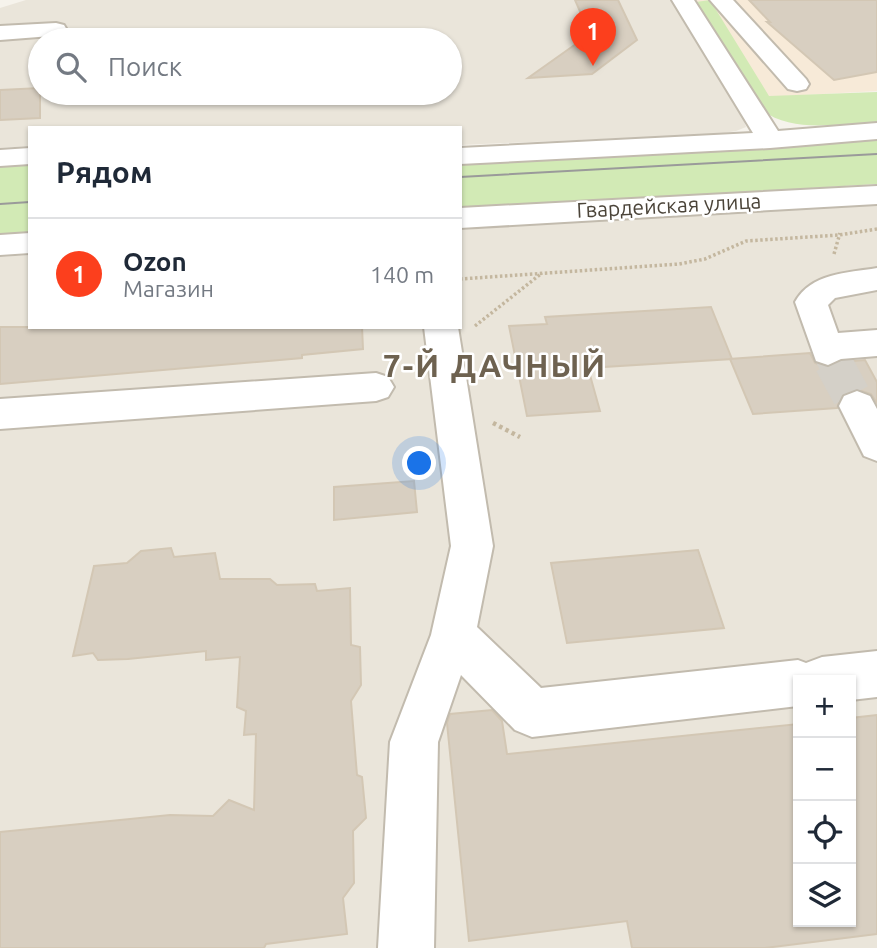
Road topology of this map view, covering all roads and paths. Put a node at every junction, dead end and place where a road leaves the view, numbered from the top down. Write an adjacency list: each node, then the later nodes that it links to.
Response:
1 (685, 0): 7 (street)
2 (721, 0): 5 (street)
3 (28, 32): 4 (street)
4 (0, 33)
5 (797, 84)
6 (877, 131): 7 (street)
7 (770, 140): 9 (street)
8 (28, 156): 10 (street)
9 (462, 156)
10 (0, 158)
11 (877, 195): 12 (street, Гвардейская улица)
12 (462, 218)
13 (877, 229): 16 (path)
14 (28, 243): 15 (street)
15 (0, 245)
16 (542, 273): 17 (path); 19 (path)
17 (462, 279)
18 (877, 279): 22 (street)
19 (462, 326)
20 (458, 329): 21 (path)
21 (443, 339): 27 (street)
22 (877, 343)
23 (376, 387): 25 (street)
24 (857, 406): 26 (street)
25 (0, 414)
26 (877, 445)
27 (453, 635): 30 (street); 31 (street)
28 (877, 674): 29 (street)
29 (856, 676)
30 (793, 684)
31 (406, 948)

